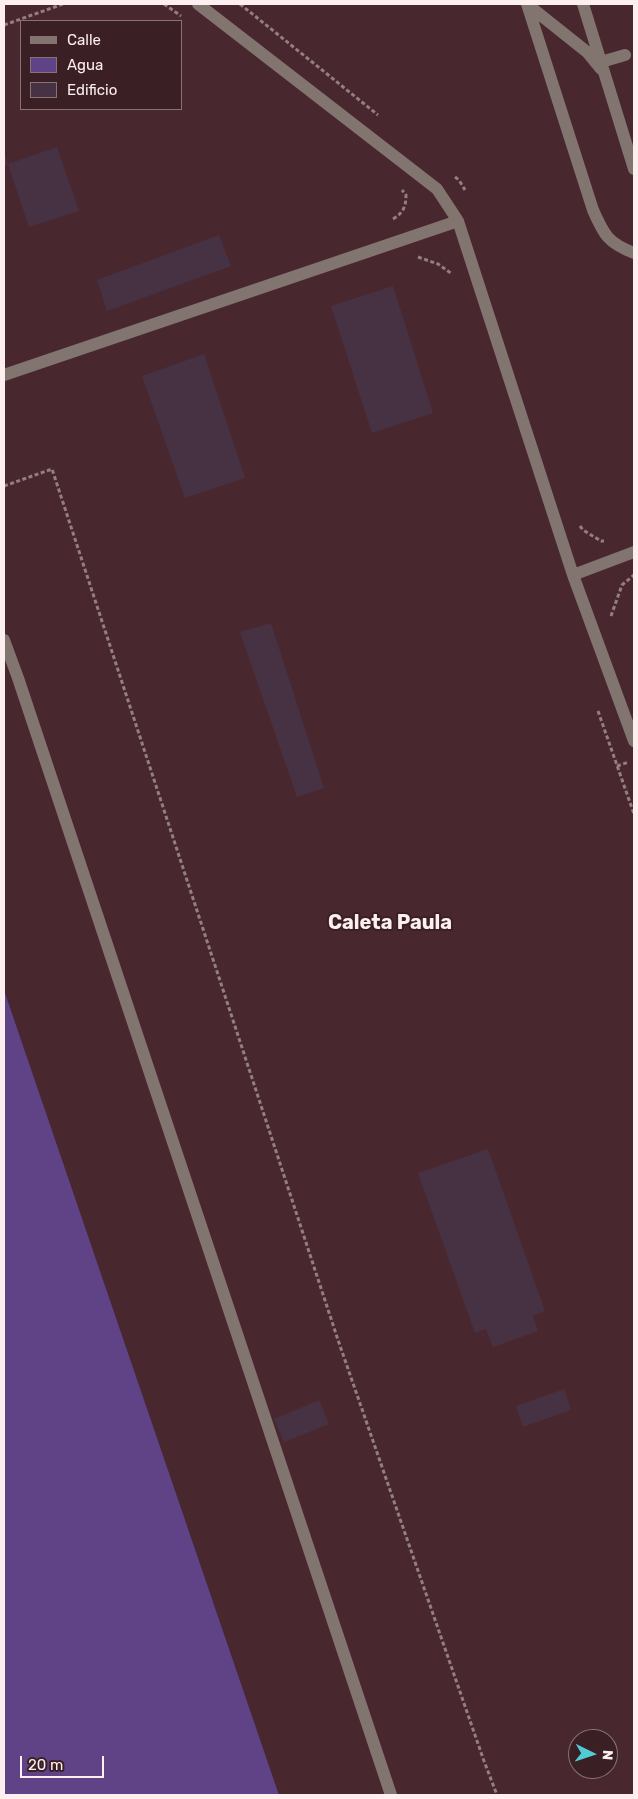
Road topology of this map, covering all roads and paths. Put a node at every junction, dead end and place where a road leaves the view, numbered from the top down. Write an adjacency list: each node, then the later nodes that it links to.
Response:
1 (63, 4): 7 (path)
2 (164, 4): 6 (path)
3 (198, 4): 13 (lane)
4 (527, 4): 9 (lane); 14 (lane)
5 (583, 4): 9 (lane)
6 (188, 22)
7 (4, 25)
8 (625, 55): 9 (lane)
9 (603, 68): 10 (lane)
10 (634, 169)
11 (399, 188): 12 (path)
12 (388, 221)
13 (458, 221): 17 (lane); 20 (lane)
14 (634, 253)
15 (413, 257): 16 (path)
16 (457, 279)
17 (4, 375)
18 (4, 486): 30 (path)
19 (634, 552): 20 (lane)
20 (573, 575): 25 (lane)
21 (634, 575): 22 (path)
22 (612, 621)
23 (4, 640): 29 (lane)
24 (596, 702): 27 (path)
25 (634, 741)
26 (634, 760): 27 (path)
27 (618, 766): 28 (path)
28 (634, 814)
29 (391, 1795)
30 (497, 1795)

